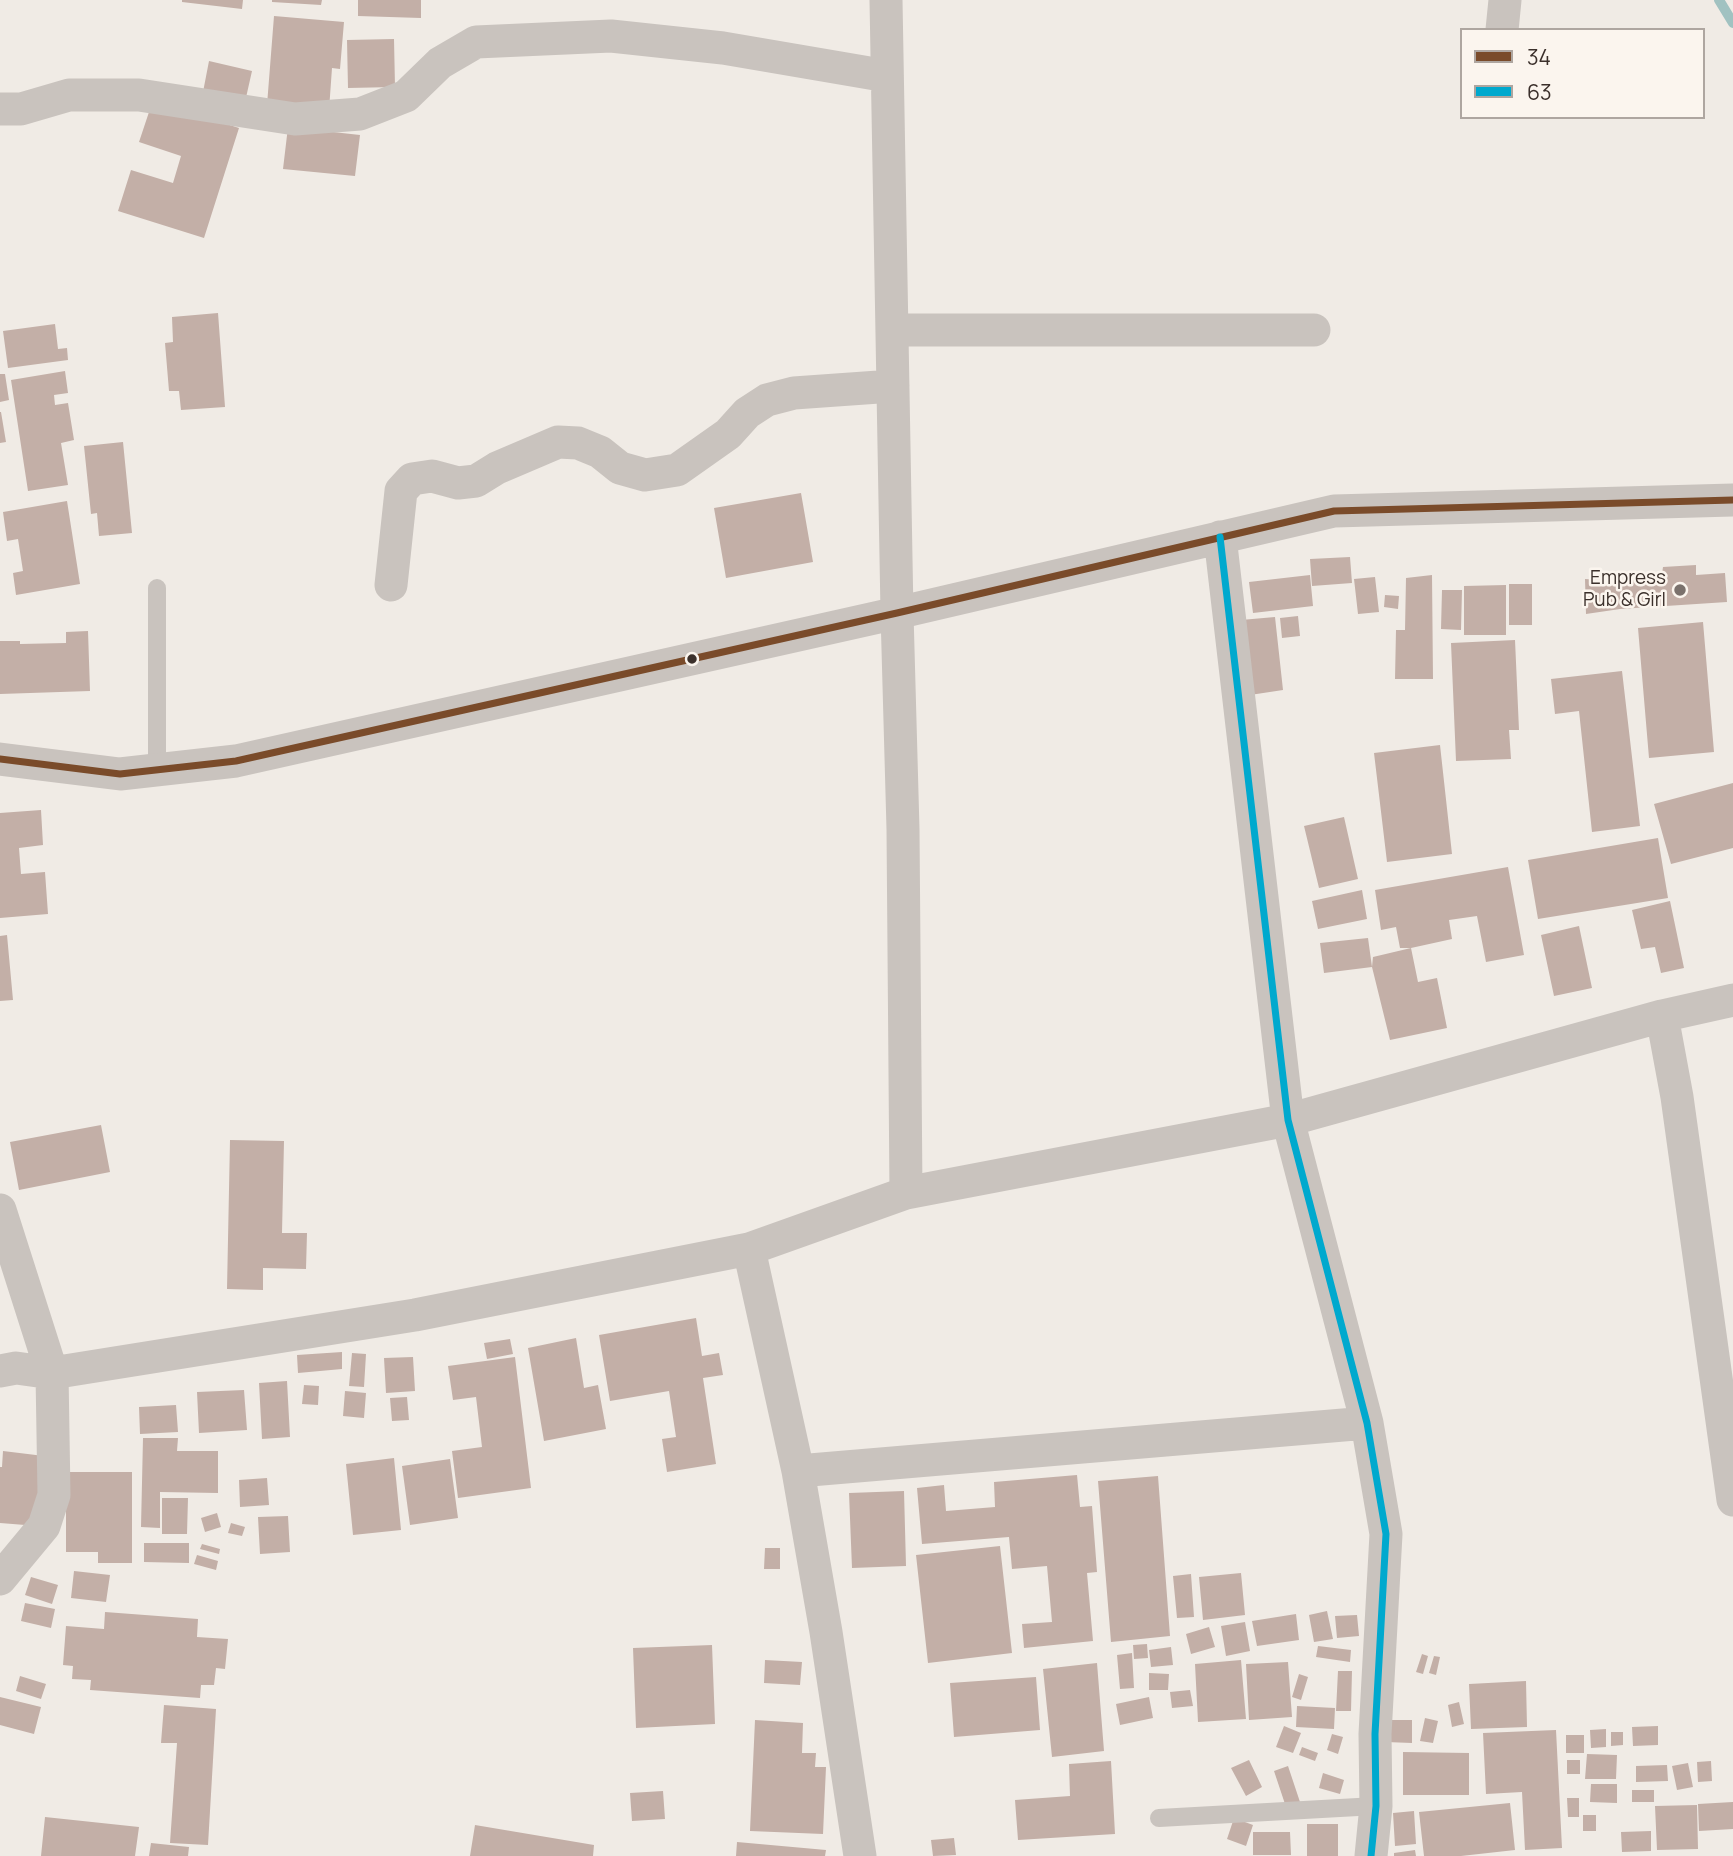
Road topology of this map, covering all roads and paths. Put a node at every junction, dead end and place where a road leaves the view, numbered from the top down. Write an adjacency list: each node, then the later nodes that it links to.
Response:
1 (886, 0): 4 (street)
2 (1506, 0): 3 (street)
3 (1502, 28)
4 (887, 76): 5 (street); 6 (street)
5 (0, 109)
6 (892, 330): 7 (street); 8 (street)
7 (1314, 330)
8 (893, 386): 11 (street); 13 (street)
9 (1733, 500): 10 (street)
10 (1220, 537): 13 (street); 18 (street)
11 (391, 585)
12 (157, 588): 15 (lane)
13 (897, 613): 15 (street); 19 (street)
14 (0, 759): 15 (street)
15 (157, 770)
16 (1733, 1000): 17 (street)
17 (1662, 1016): 18 (street); 26 (street)
18 (1288, 1120): 19 (street); 24 (street)
19 (906, 1193): 21 (street)
20 (0, 1210): 23 (street)
21 (749, 1249): 23 (street); 25 (street)
22 (0, 1371): 23 (street)
23 (52, 1373): 27 (street)
24 (1367, 1423): 25 (street); 28 (street)
25 (798, 1471): 30 (street)
26 (1733, 1500)
27 (0, 1579)
28 (1376, 1806): 29 (lane); 31 (street)
29 (1159, 1818)
30 (860, 1856)
31 (1371, 1856)

